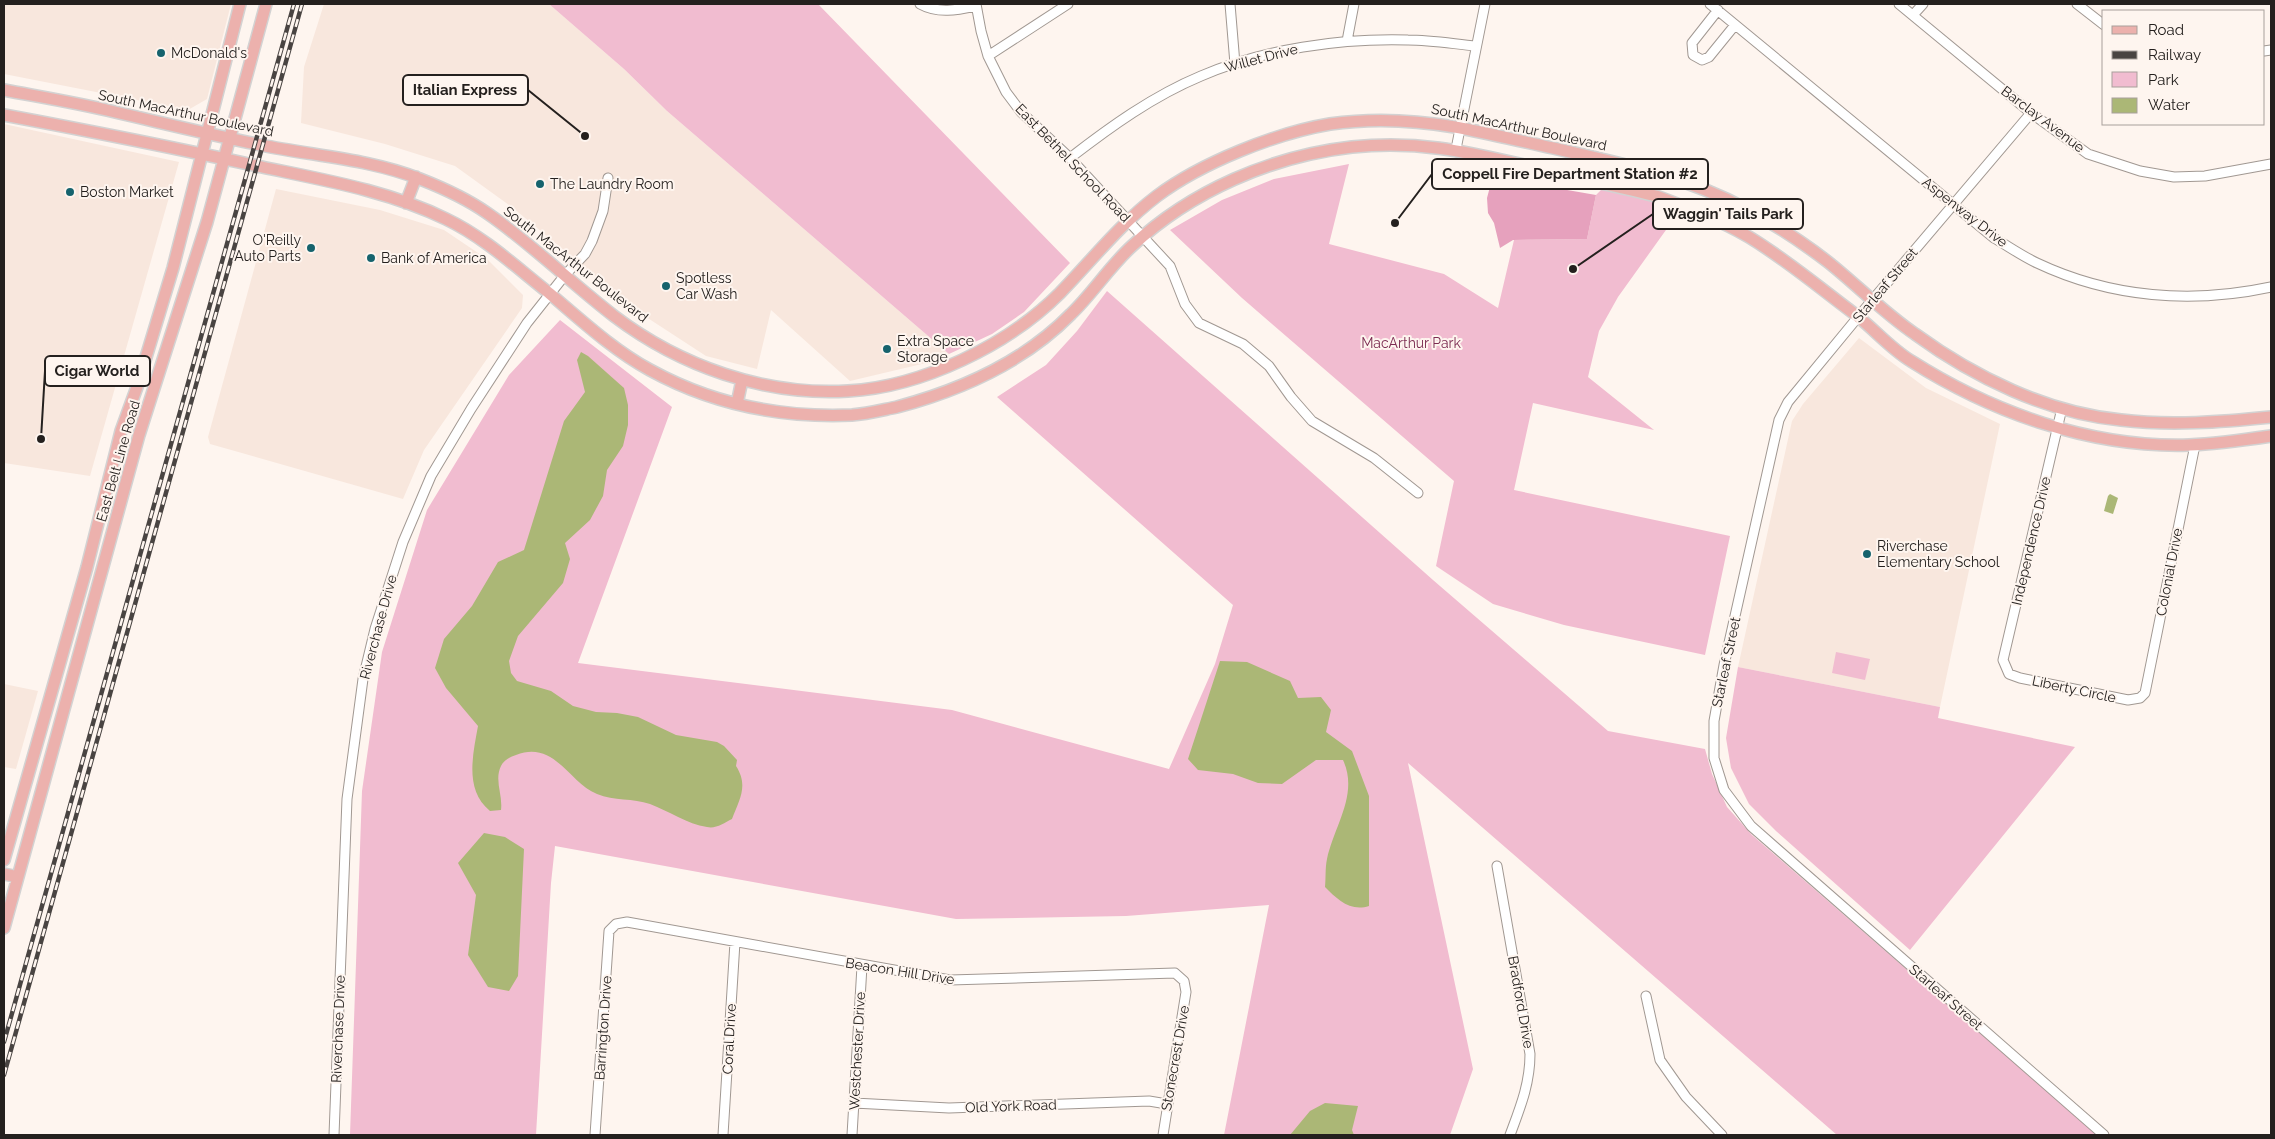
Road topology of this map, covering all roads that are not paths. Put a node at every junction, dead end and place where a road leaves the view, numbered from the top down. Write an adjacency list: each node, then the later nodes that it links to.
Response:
1 (240, 4): 25 (main road, East Belt Line Road)
2 (266, 4): 26 (main road, East Belt Line Road)
3 (920, 4): 12 (street)
4 (1068, 4): 19 (street)
5 (1230, 4): 20 (street)
6 (1354, 4): 17 (street)
7 (1485, 4): 18 (street)
8 (1710, 4): 13 (street, Aspenway Drive)
9 (1899, 4): 14 (street, Barclay Avenue)
10 (1923, 4): 14 (street)
11 (2077, 4): 15 (street)
12 (976, 5): 19 (street, East Bethel School Road)
13 (1718, 10): 16 (street, Aspenway Drive); 16 (street)
14 (1913, 15): 22 (street, Barclay Avenue)
15 (2102, 23)
16 (1735, 25): 35 (street, Aspenway Drive)
17 (1347, 41): 18 (street, Willet Drive); 20 (street, Willet Drive)
18 (1476, 46): 24 (street)
19 (988, 56): 29 (street, East Bethel School Road)
20 (1235, 64): 29 (street, Willet Drive)
21 (4, 90): 25 (main road, South MacArthur Boulevard)
22 (2031, 113): 31 (street, Barclay Avenue); 35 (street, Starleaf Street)
23 (4, 115): 28 (main road)
24 (1460, 128): 27 (street); 36 (main road, South MacArthur Boulevard); 41 (main road, South MacArthur Boulevard)
25 (208, 134): 26 (main road, South MacArthur Boulevard); 28 (main road, East Belt Line Road)
26 (231, 139): 30 (main road, East Belt Line Road); 32 (main road, South MacArthur Boulevard)
27 (1456, 149): 37 (main road); 42 (main road)
28 (203, 154): 30 (main road); 48 (main road, East Belt Line Road)
29 (1070, 158): 36 (street, East Bethel School Road)
30 (225, 159): 34 (main road); 49 (main road, East Belt Line Road)
31 (2271, 164)
32 (416, 177): 34 (main road); 38 (main road, South MacArthur Boulevard)
33 (608, 178): 38 (street, Riverchase Drive)
34 (406, 203): 40 (main road)
35 (1953, 205): 39 (street, Aspenway Drive); 41 (street, Starleaf Street)
36 (1128, 220): 37 (street, East Bethel School Road); 43 (main road, South MacArthur Boulevard)
37 (1143, 237): 44 (main road); 52 (street, East Bethel School Road)
38 (565, 275): 40 (street, Riverchase Drive); 43 (main road, South MacArthur Boulevard)
39 (2271, 287)
40 (550, 294): 44 (main road); 69 (street, Riverchase Drive)
41 (1872, 299): 42 (street, Starleaf Street); 45 (main road, South MacArthur Boulevard)
42 (1858, 317): 47 (main road); 76 (street, Starleaf Street)
43 (742, 380): 44 (main road)
44 (737, 404)
45 (2062, 408): 46 (main road, South MacArthur Boulevard); 47 (street, Independence Drive)
46 (2271, 417)
47 (2057, 428): 51 (main road); 53 (street, Independence Drive)
48 (121, 431): 49 (main road); 54 (main road, East Belt Line Road)
49 (139, 435): 55 (main road, East Belt Line Road)
50 (2271, 436): 51 (main road)
51 (2195, 445): 56 (street, Colonial Drive)
52 (1418, 493)
53 (2009, 674): 56 (street, Liberty Circle)
54 (55, 677): 55 (main road); 57 (main road, East Belt Line Road)
55 (72, 681): 60 (main road, East Belt Line Road)
56 (2140, 698)
57 (4, 860)
58 (1497, 866): 74 (street, Bradford Drive)
59 (4, 874): 60 (main road)
60 (18, 877): 62 (main road, East Belt Line Road)
61 (616, 924): 63 (street, Beacon Hill Drive); 70 (street, Barrington Drive)
62 (4, 928)
63 (734, 942): 64 (street, Beacon Hill Drive); 71 (street, Coral Drive)
64 (862, 966): 65 (street, Beacon Hill Drive); 67 (street, Westchester Drive)
65 (1184, 981): 68 (street, Stonecrest Drive)
66 (1646, 996): 75 (street)
67 (854, 1103): 68 (street, Old York Road); 72 (street, Westchester Drive)
68 (1167, 1104): 73 (street, Stonecrest Drive)
69 (334, 1135)
70 (595, 1135)
71 (723, 1135)
72 (852, 1135)
73 (1162, 1135)
74 (1510, 1135)
75 (1722, 1135)
76 (2104, 1135)

